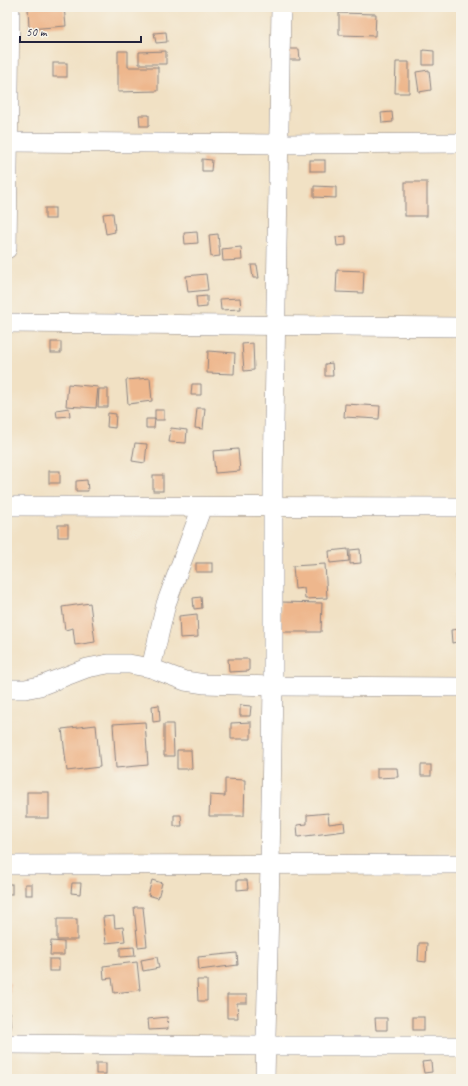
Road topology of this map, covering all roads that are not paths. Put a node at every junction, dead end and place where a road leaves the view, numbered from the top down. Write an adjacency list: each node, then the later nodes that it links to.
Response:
1 (10, 7): 3 (street)
2 (281, 7): 5 (street)
3 (8, 142): 5 (street); 6 (street)
4 (461, 143): 5 (street)
5 (279, 144): 8 (street)
6 (7, 249)
7 (7, 323): 8 (street)
8 (276, 325): 9 (street); 11 (street)
9 (461, 327)
10 (7, 506): 12 (street)
11 (273, 506): 12 (street); 13 (street); 15 (street)
12 (202, 507): 14 (street)
13 (461, 507)
14 (151, 668): 15 (street); 17 (street)
15 (272, 686): 16 (street); 18 (street)
16 (461, 687)
17 (7, 689)
18 (270, 864): 19 (street); 20 (street); 22 (street)
19 (461, 864)
20 (7, 865)
21 (7, 1044): 22 (street)
22 (266, 1046): 23 (street); 24 (street)
23 (461, 1046)
24 (265, 1079)

